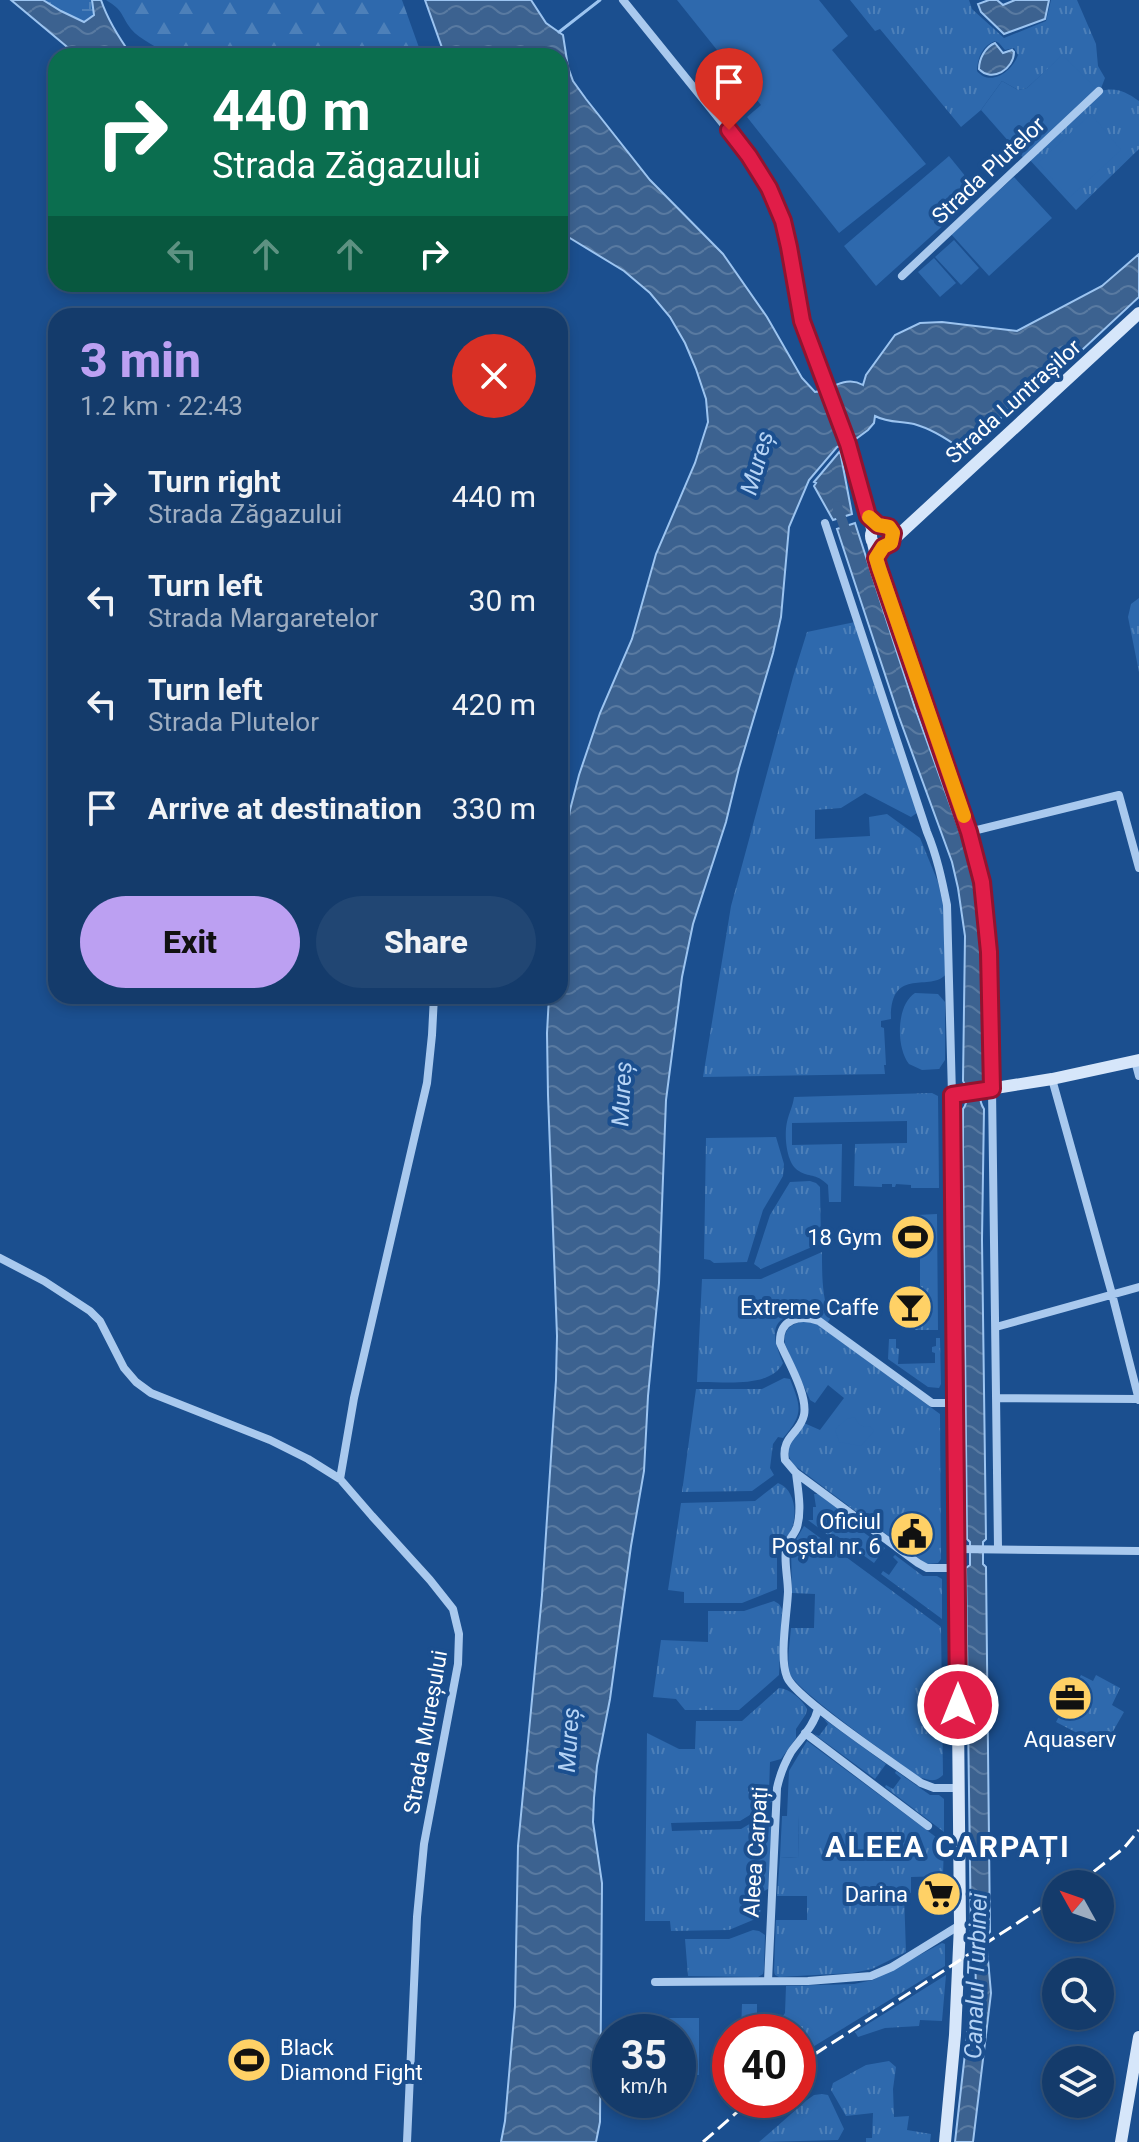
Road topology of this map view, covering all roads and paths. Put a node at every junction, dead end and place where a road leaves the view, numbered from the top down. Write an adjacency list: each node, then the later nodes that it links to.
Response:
1 (623, 0): 6 (street)
2 (1099, 91): 3 (street, Strada Plutelor)
3 (902, 276)
4 (1139, 313): 6 (street, Strada Luntrașilor)
5 (825, 523): 14 (street)
6 (879, 536): 7 (street)
7 (969, 832): 8 (street); 13 (street)
8 (1139, 868)
9 (434, 1004): 23 (street)
10 (1137, 1061): 11 (street); 12 (street)
11 (1139, 1076)
12 (1052, 1079): 13 (street); 17 (street)
13 (987, 1090): 14 (street); 18 (street)
14 (956, 1094): 21 (street)
15 (0, 1258): 23 (street, Strada Mureșului)
16 (1139, 1287): 17 (street)
17 (1112, 1294): 18 (street); 20 (street)
18 (996, 1327): 19 (street)
19 (996, 1398): 20 (street); 24 (street)
20 (1138, 1399)
21 (956, 1403): 22 (street); 25 (street)
22 (796, 1473): 27 (street); 28 (street)
23 (340, 1479): 36 (street, Strada Mureșului)
24 (998, 1548): 25 (street); 26 (street)
25 (960, 1549): 27 (street)
26 (1139, 1551)
27 (957, 1568): 30 (street)
28 (818, 1709): 29 (street, Aleea Carpați); 30 (street)
29 (805, 1733): 31 (street); 33 (street, Aleea Carpați)
30 (959, 1788): 32 (street)
31 (928, 1826)
32 (960, 1925): 33 (street); 37 (street)
33 (768, 1981): 34 (street)
34 (655, 1982)
35 (1139, 2037): 38 (street)
36 (407, 2142)
37 (945, 2142)
38 (1121, 2142)

